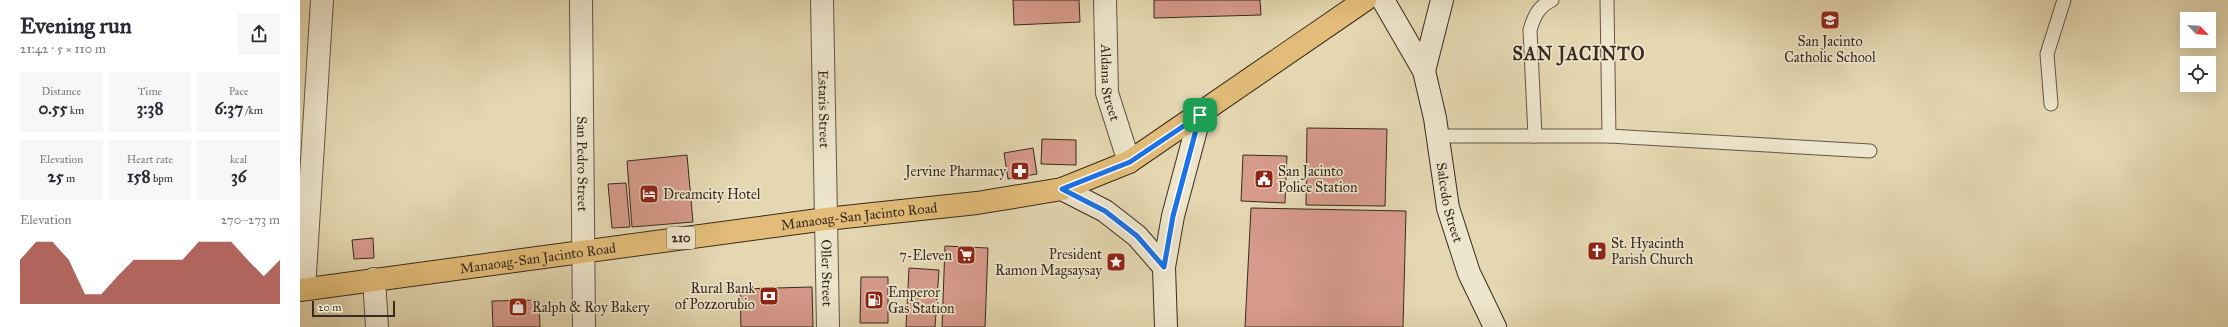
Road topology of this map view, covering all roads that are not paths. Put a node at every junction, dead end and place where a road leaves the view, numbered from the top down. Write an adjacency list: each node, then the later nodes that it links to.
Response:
1 (322, 0): 24 (street)
2 (581, 0): 21 (street, San Pedro Street)
3 (822, 0): 20 (street, Estaris Street)
4 (1105, 0): 18 (street, Aldana Street)
5 (1365, 0): 13 (main road, Manaoag-San Jacinto Road / 210)
6 (1382, 0): 11 (street, Salcedo Street)
7 (1442, 0): 11 (street, Salcedo Street)
8 (1552, 0): 15 (lane)
9 (1607, 0): 16 (lane)
10 (2064, 0): 12 (lane)
11 (1424, 72): 14 (street, Salcedo Street)
12 (2051, 104)
13 (1200, 115): 18 (main road, Manaoag-San Jacinto Road / 210); 22 (street)
14 (1437, 136): 15 (lane); 29 (street, Salcedo Street)
15 (1535, 136): 16 (lane)
16 (1608, 136): 17 (lane)
17 (1870, 150)
18 (1130, 162): 19 (main road, Manaoag-San Jacinto Road / 210)
19 (1062, 189): 20 (main road, Manaoag-San Jacinto Road / 210); 22 (street)
20 (826, 219): 21 (main road, Manaoag-San Jacinto Road / 210); 27 (street, Oller Street)
21 (582, 251): 23 (main road, Manaoag-San Jacinto Road / 210); 26 (street, San Pedro Street)
22 (1164, 267): 28 (street)
23 (374, 279): 24 (main road, Manaoag-San Jacinto Road / 210); 25 (street)
24 (302, 289)
25 (376, 327)
26 (584, 327)
27 (828, 327)
28 (1166, 327)
29 (1495, 327)

